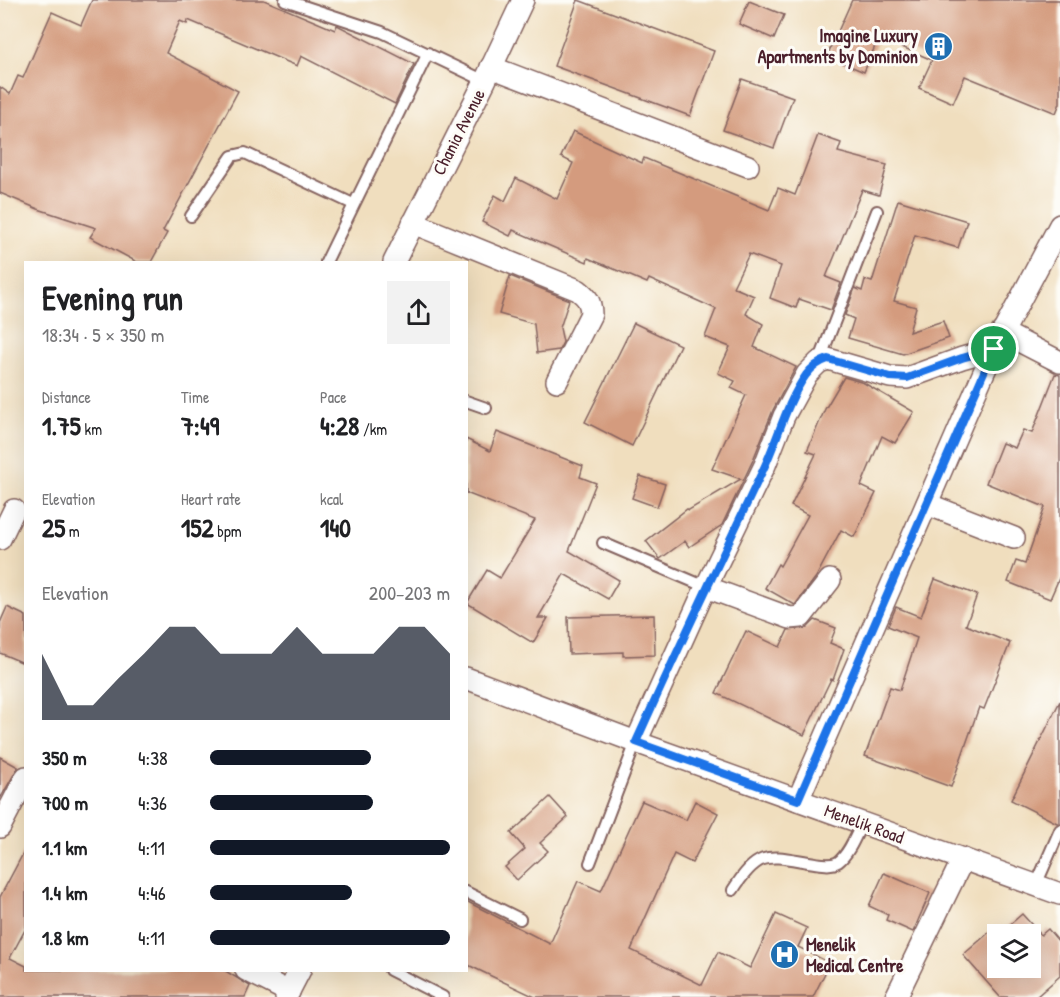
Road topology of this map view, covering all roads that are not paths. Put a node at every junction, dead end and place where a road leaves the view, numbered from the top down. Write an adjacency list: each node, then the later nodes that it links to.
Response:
1 (285, 0): 3 (lane)
2 (523, 0): 4 (street, Chania Avenue)
3 (428, 53): 4 (lane); 6 (lane)
4 (488, 74): 5 (street); 9 (street, Chania Avenue)
5 (748, 166)
6 (353, 204): 8 (lane); 11 (lane)
7 (877, 211): 14 (lane)
8 (191, 216)
9 (413, 223): 12 (street, Chania Avenue); 16 (street)
10 (1060, 225): 13 (street)
11 (326, 261)
12 (394, 261)
13 (998, 340): 14 (street); 15 (street); 19 (street)
14 (819, 362): 25 (street)
15 (1060, 362)
16 (557, 381)
17 (468, 402): 18 (lane)
18 (486, 408)
19 (927, 504): 21 (street); 29 (street)
20 (13, 510): 22 (street)
21 (1014, 538)
22 (0, 539)
23 (603, 543): 25 (lane)
24 (830, 580): 25 (street)
25 (706, 587): 27 (street)
26 (468, 679): 27 (street, Menelik Road)
27 (636, 742): 29 (street, Menelik Road); 34 (lane)
28 (24, 781): 31 (street)
29 (798, 800): 30 (street, Menelik Road)
30 (862, 823): 33 (street, Menelik Road); 36 (lane)
31 (0, 827)
32 (1060, 830): 35 (lane)
33 (963, 859): 35 (street, Menelik Road); 45 (street)
34 (590, 863)
35 (1036, 885): 38 (street, Menelik Road)
36 (733, 890)
37 (468, 893): 39 (lane)
38 (1060, 894)
39 (520, 919)
40 (249, 972): 43 (street)
41 (299, 972): 43 (street)
42 (394, 972): 44 (lane)
43 (288, 995)
44 (443, 997)
45 (896, 997)

